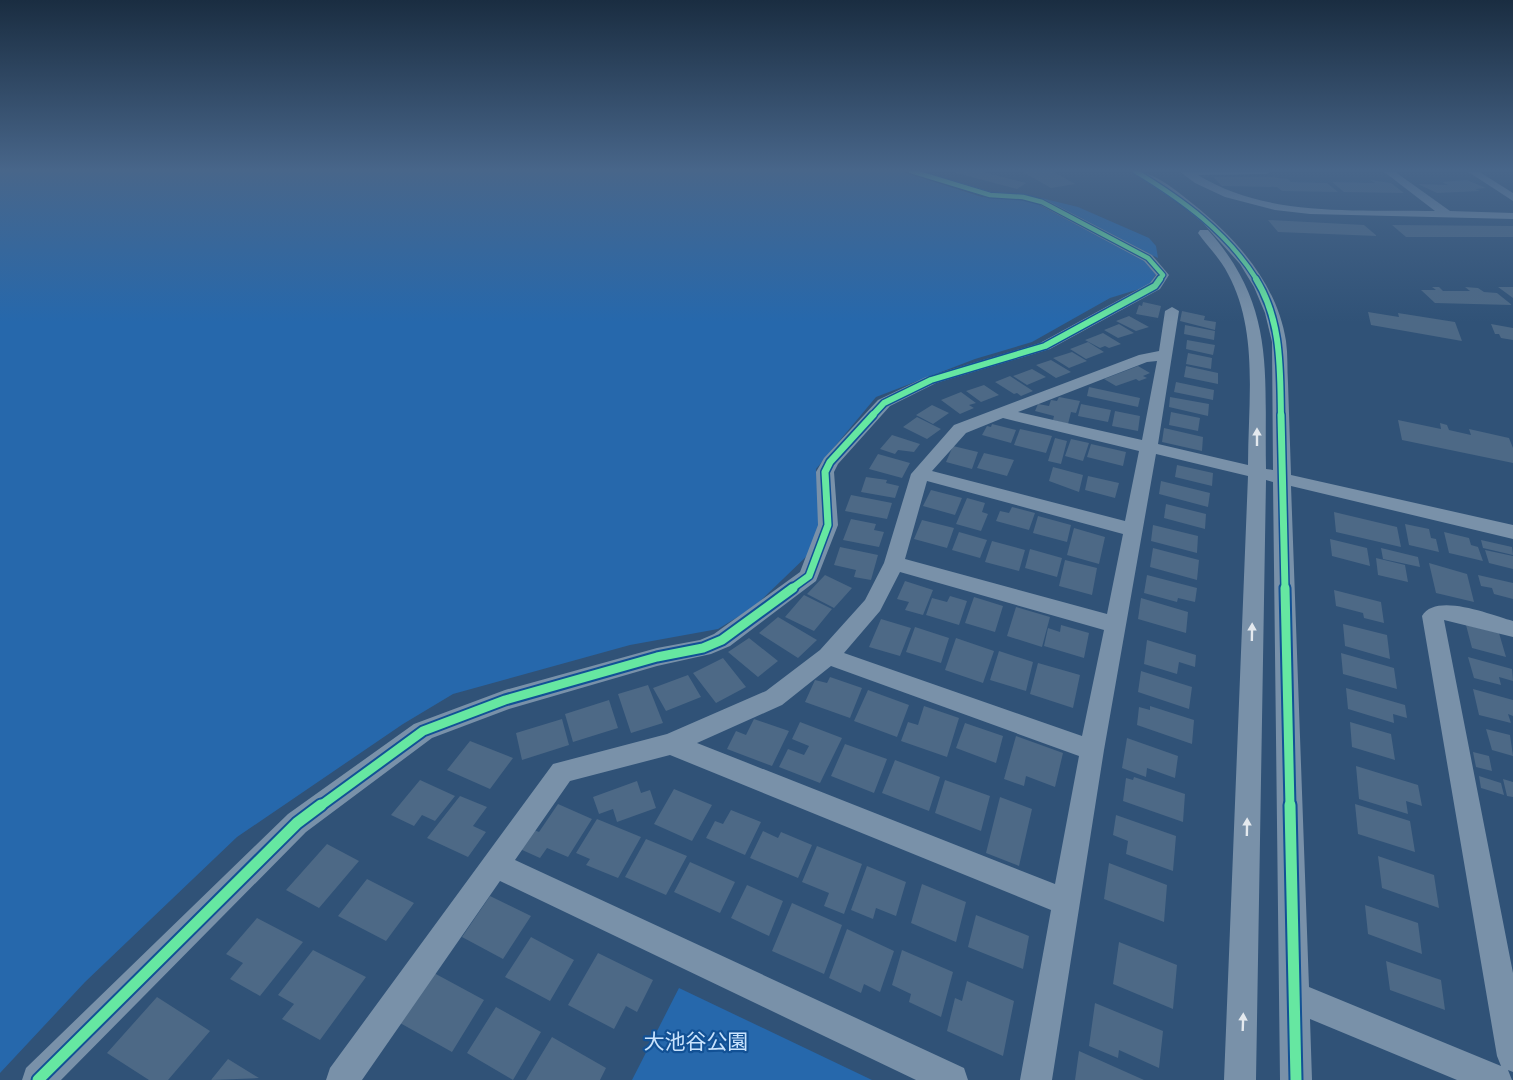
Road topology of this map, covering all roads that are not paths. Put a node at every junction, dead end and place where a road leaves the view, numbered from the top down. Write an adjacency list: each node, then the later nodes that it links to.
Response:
1 (1079, 221): 24 (street)
2 (1191, 221): 8 (street, one-way to 2)
3 (1210, 221): 10 (street)
4 (1172, 311): 5 (street)
5 (1166, 355): 6 (street); 7 (street)
6 (1001, 413): 7 (street); 9 (street)
7 (1149, 448): 8 (street); 11 (street)
8 (1257, 473): 10 (street); 27 (street, one-way to 8)
9 (920, 474): 11 (street); 13 (street)
10 (1283, 478): 12 (street); 21 (street)
11 (1134, 530): 14 (street)
12 (1513, 532)
13 (894, 563): 14 (street); 16 (street)
14 (1116, 625): 18 (street)
15 (1513, 629): 22 (street)
16 (828, 656): 17 (street); 18 (street)
17 (671, 744): 19 (street); 20 (street)
18 (1092, 750): 20 (street)
19 (496, 865): 23 (street); 25 (street)
20 (1066, 902): 26 (street)
21 (1295, 997): 28 (street); 29 (street)
22 (1513, 1056)
23 (350, 1077)
24 (38, 1080)
25 (952, 1080)
26 (1036, 1080)
27 (1240, 1080)
28 (1296, 1080)
29 (1496, 1080)

